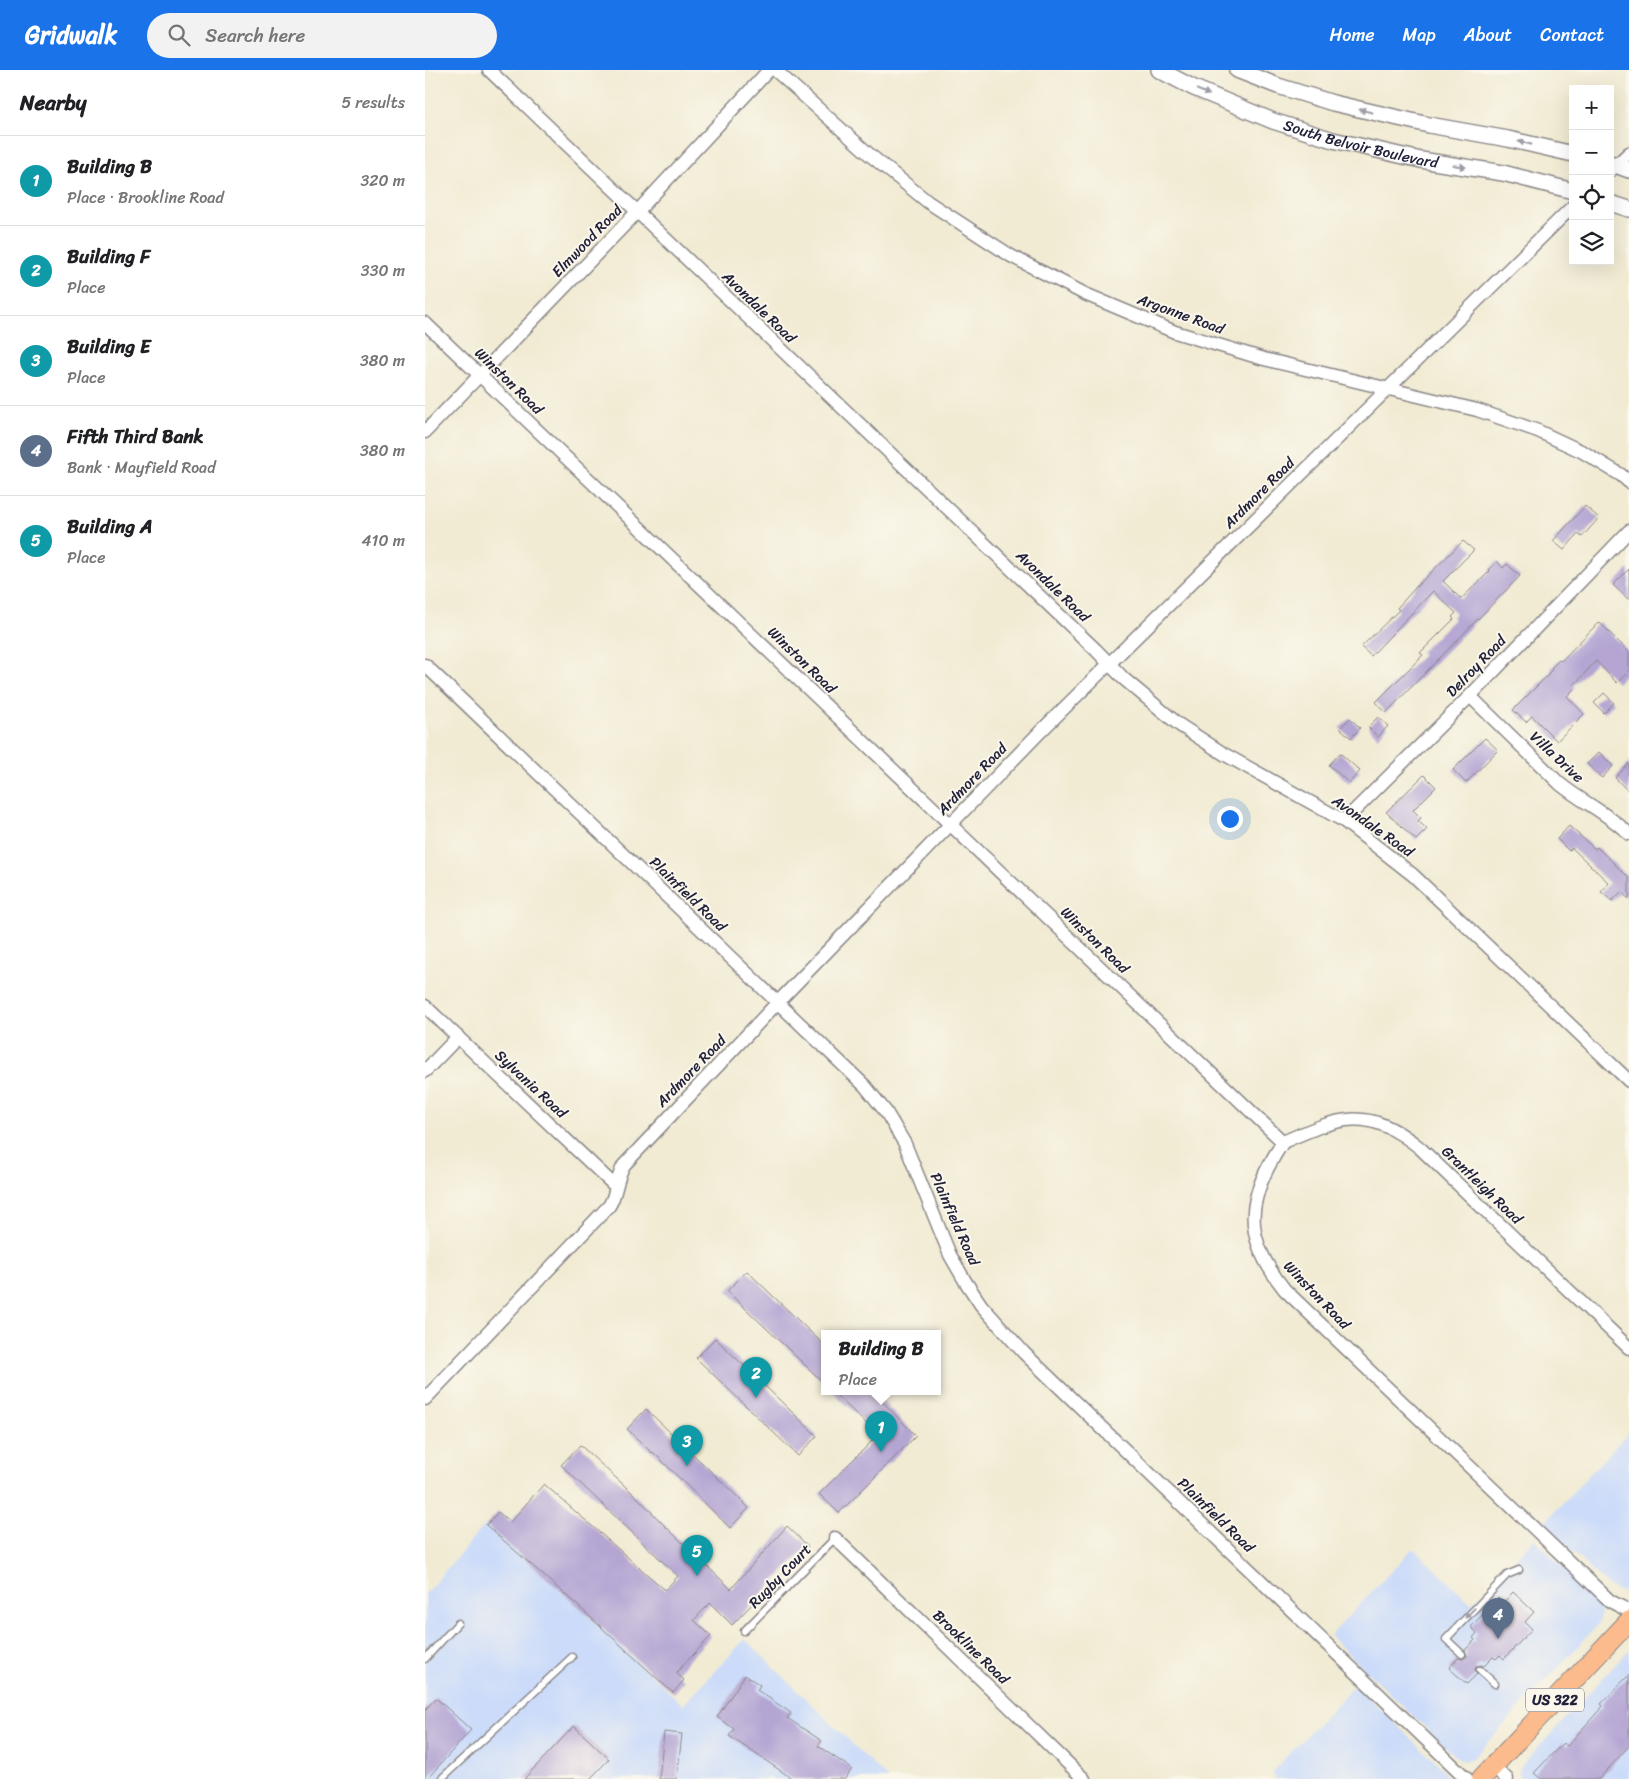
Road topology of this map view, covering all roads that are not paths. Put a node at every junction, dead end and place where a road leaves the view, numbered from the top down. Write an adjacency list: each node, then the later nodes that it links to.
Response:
1 (489, 70): 13 (street, Avondale Road)
2 (769, 70): 13 (street, Elmwood Road)
3 (775, 70): 16 (street, Argonne Road)
4 (1159, 70): 9 (street, South Belvoir Boulevard, one-way to 9)
5 (1237, 70): 6 (street, South Belvoir Boulevard, one-way to 5)
6 (1569, 153)
7 (1629, 153): 8 (street)
8 (1617, 167)
9 (1569, 190)
10 (1614, 204): 11 (street)
11 (1629, 209)
12 (1569, 210): 16 (street, Ardmore Road)
13 (637, 212): 15 (street, Elmwood Road); 20 (street, Avondale Road)
14 (425, 323): 15 (street, Winston Road)
15 (479, 375): 17 (street, Elmwood Road); 24 (street, Winston Road)
16 (1387, 388): 18 (street, Argonne Road); 20 (street, Ardmore Road)
17 (425, 432)
18 (1629, 482)
19 (1629, 531): 22 (street, Delroy Road)
20 (1110, 664): 23 (street, Avondale Road); 24 (street, Ardmore Road)
21 (425, 665): 26 (street, Plainfield Road)
22 (1470, 696): 23 (street, Delroy Road); 25 (street, Villa Drive)
23 (1344, 821): 30 (street, Avondale Road)
24 (950, 824): 26 (street, Ardmore Road); 31 (street, Winston Road)
25 (1629, 834)
26 (778, 1002): 32 (street, Ardmore Road); 49 (street, Plainfield Road)
27 (425, 1006): 28 (street, Sylvania Road)
28 (457, 1037): 29 (street); 32 (street, Sylvania Road)
29 (425, 1071)
30 (1629, 1081)
31 (1283, 1142): 33 (street, Grantleigh Road); 37 (street, Winston Road)
32 (615, 1186): 34 (street, Ardmore Road)
33 (1629, 1348)
34 (425, 1399)
35 (835, 1538): 40 (lane, Rugby Court); 48 (street, Brookline Road)
36 (1519, 1570): 41 (lane, one-way to 41)
37 (1629, 1612)
38 (1629, 1621): 46 (main road, US 322)
39 (458, 1622): 43 (lane)
40 (744, 1631)
41 (1462, 1654)
42 (572, 1657): 47 (lane)
43 (425, 1659)
44 (1480, 1670): 45 (lane)
45 (1495, 1684)
46 (1494, 1775)
47 (441, 1779)
48 (1084, 1779)
49 (1467, 1779)

